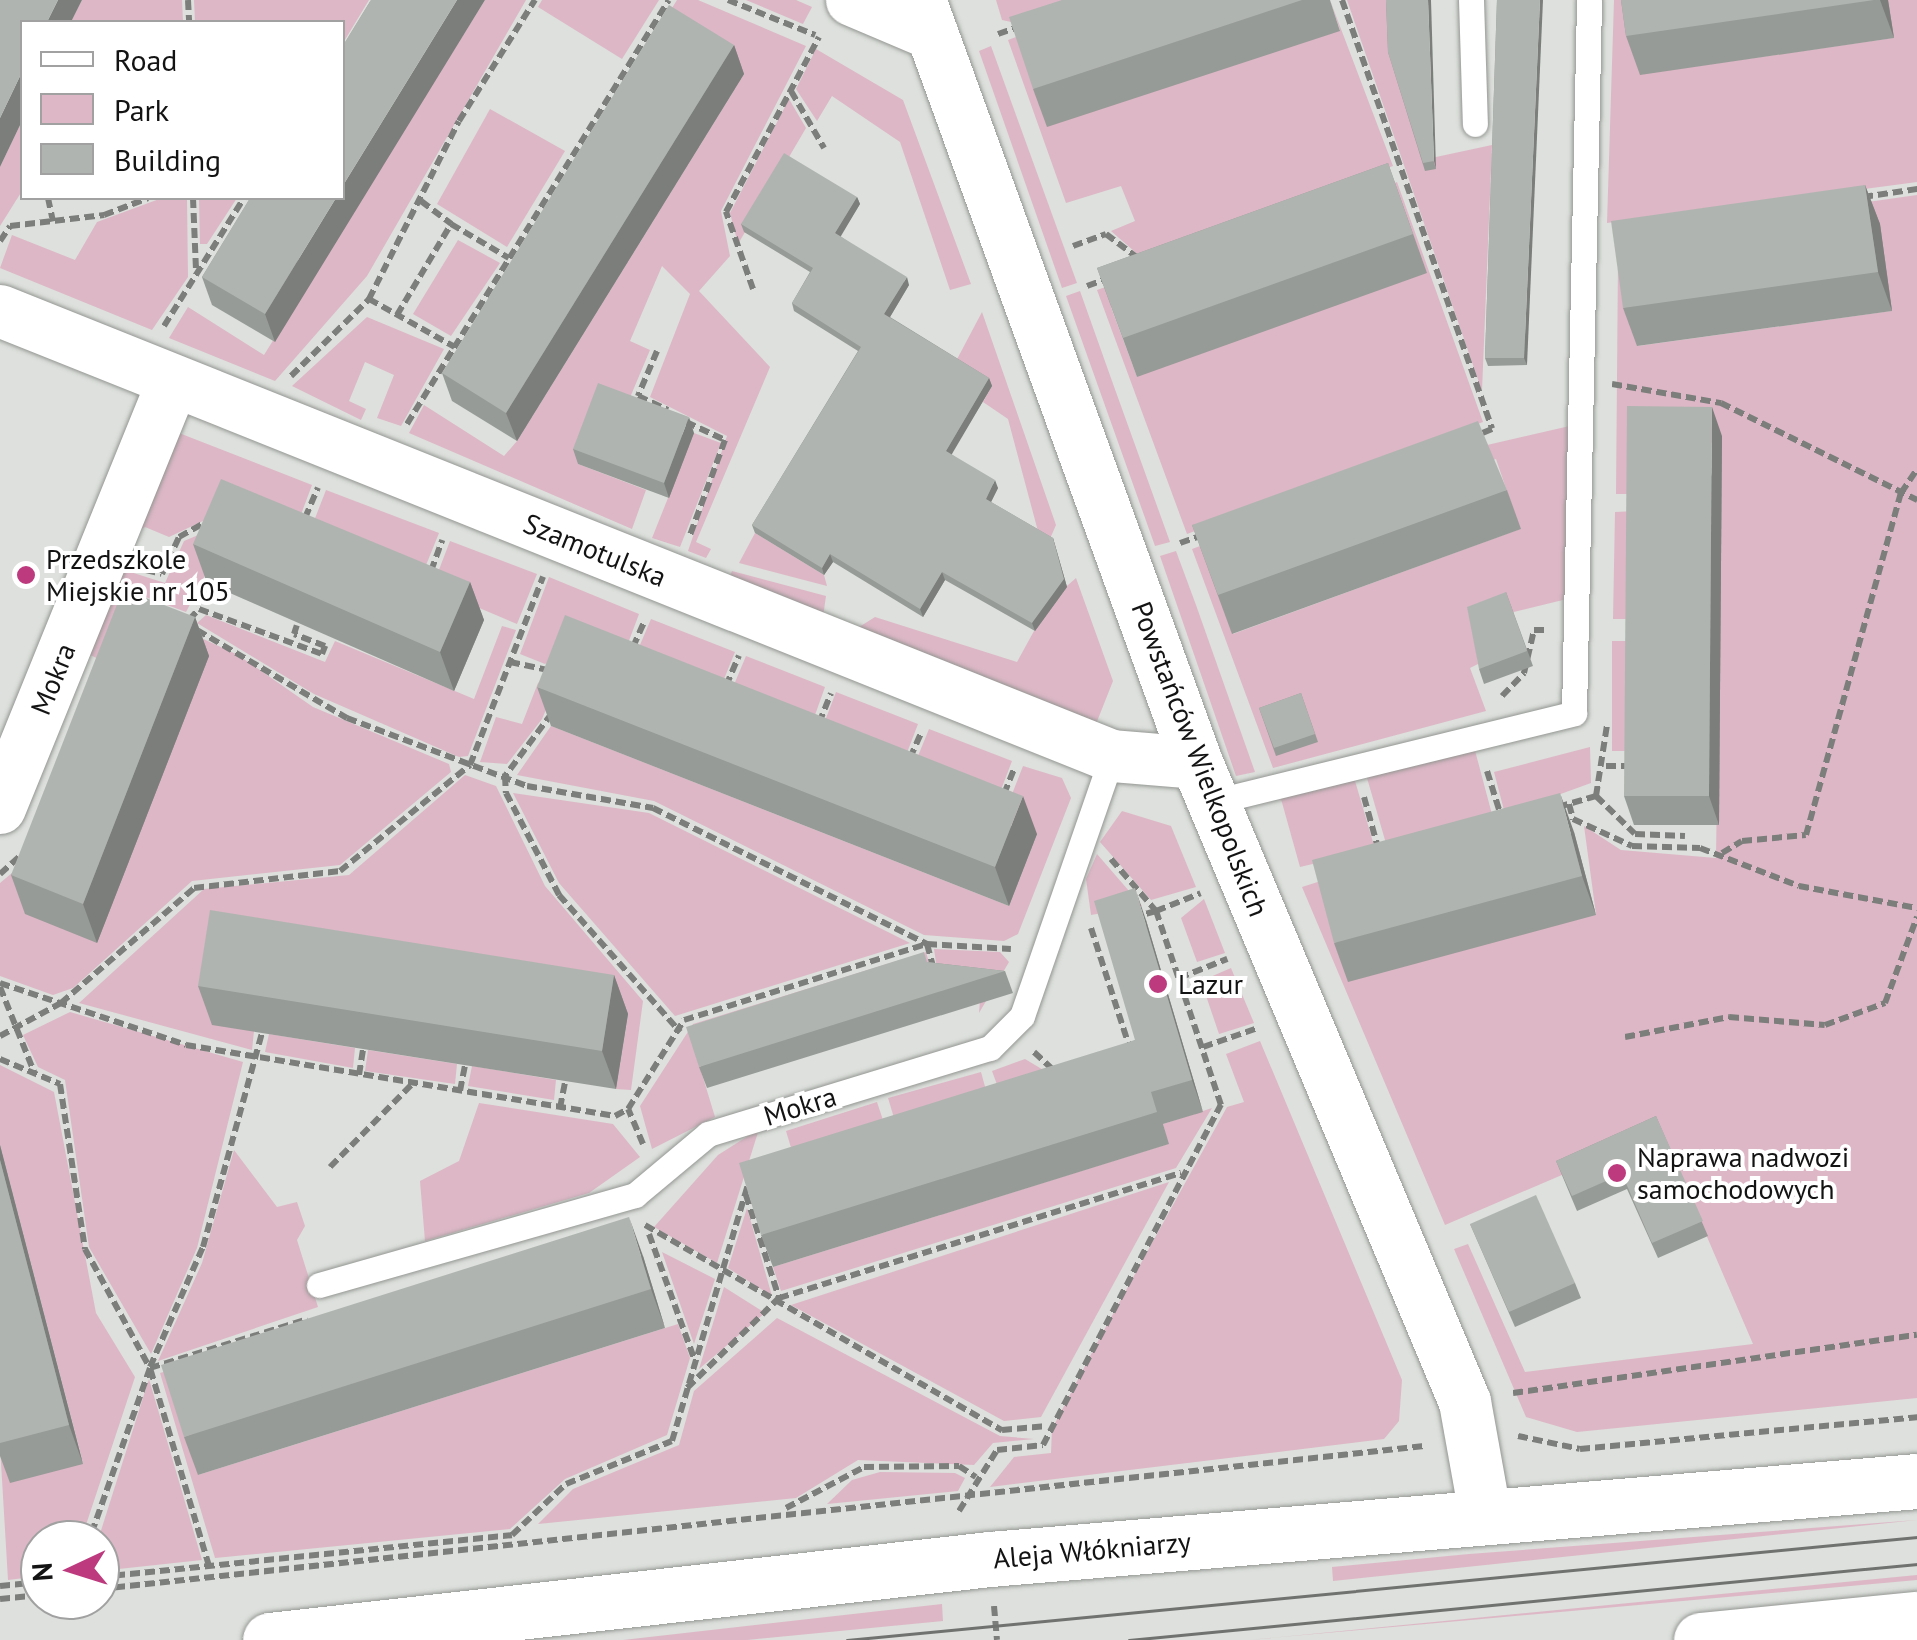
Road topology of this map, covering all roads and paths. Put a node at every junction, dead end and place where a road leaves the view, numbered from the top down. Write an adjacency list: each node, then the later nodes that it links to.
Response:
1 (535, 0): 25 (path)
2 (670, 0): 10 (path)
3 (1342, 0): 17 (path)
4 (1471, 0): 13 (lane)
5 (1589, 0): 89 (lane)
6 (926, 17): 7 (street); 95 (street, Powstańców Wielkopolskich)
7 (835, 18): 12 (path)
8 (1032, 22): 9 (path)
9 (998, 34)
10 (627, 69): 11 (path); 15 (path)
11 (638, 76)
12 (790, 90): 14 (path); 38 (path)
13 (1475, 124)
14 (824, 148)
15 (570, 159): 16 (path); 32 (path)
16 (582, 166)
17 (1399, 169): 18 (path); 48 (path)
18 (1384, 175)
19 (1917, 189): 20 (path)
20 (1843, 199)
21 (48, 200): 26 (path)
22 (140, 200): 26 (path)
23 (193, 200): 35 (path)
24 (243, 200): 29 (path)
25 (422, 202): 27 (path); 39 (path)
26 (53, 221): 28 (path)
27 (451, 224): 32 (path); 41 (path)
28 (0, 241)
29 (215, 242): 31 (path); 35 (path)
30 (1072, 246): 34 (path)
31 (228, 250)
32 (511, 256): 33 (path); 42 (path)
33 (524, 261)
34 (1130, 270)
35 (196, 273): 45 (path)
36 (1116, 275): 37 (path)
37 (1087, 286)
38 (753, 289)
39 (368, 298): 41 (path); 47 (path)
40 (0, 312): 45 (street, Szamotulska)
41 (397, 314): 42 (path)
42 (456, 345): 43 (path); 49 (path)
43 (468, 350)
44 (656, 351): 62 (path)
45 (155, 375): 49 (street, Szamotulska); 67 (street, Mokra)
46 (1611, 384): 53 (path)
47 (279, 393)
48 (1461, 441)
49 (382, 466): 52 (path); 87 (street, Szamotulska)
50 (1917, 468): 53 (path)
51 (302, 476): 52 (path)
52 (320, 482): 57 (path)
53 (1901, 493): 54 (path); 102 (path)
54 (1917, 500)
55 (215, 517): 67 (path)
56 (429, 524): 58 (path)
57 (303, 525)
58 (446, 530): 60 (path); 66 (path)
59 (1212, 531): 61 (path)
60 (462, 536)
61 (1180, 543)
62 (683, 553)
63 (528, 563): 64 (path)
64 (545, 570): 65 (path); 79 (path)
65 (562, 577)
66 (428, 578)
67 (92, 583): 99 (street, Mokra)
68 (169, 618): 70 (path)
69 (664, 618): 74 (path)
70 (185, 625): 71 (path); 90 (path)
71 (298, 625)
72 (726, 644): 75 (path)
73 (613, 650): 74 (path)
74 (632, 650): 77 (path)
75 (741, 650): 76 (path); 82 (path)
76 (760, 658)
77 (627, 660)
78 (560, 661): 79 (path)
79 (510, 662): 90 (path)
80 (815, 680): 81 (path)
81 (834, 687): 83 (path); 86 (path)
82 (723, 694)
83 (852, 694)
84 (555, 705): 94 (path)
85 (926, 722): 91 (path)
86 (816, 730)
87 (1112, 756): 95 (street, Szamotulska); 100 (lane, Mokra)
88 (1018, 758): 97 (path)
89 (1354, 762): 95 (lane); 104 (path)
90 (470, 765): 94 (path); 121 (path)
91 (907, 766)
92 (1606, 766): 93 (path)
93 (1635, 766)
94 (505, 776): 115 (path); 125 (path)
95 (1205, 782): 165 (street, Powstańców Wielkopolskich)
96 (1596, 796): 101 (path)
97 (1001, 803)
98 (1569, 804): 102 (path)
99 (14, 824): 103 (path)
100 (1084, 829): 109 (path); 114 (lane, Mokra)
101 (1686, 836)
102 (1722, 853): 108 (path)
103 (21, 855): 105 (path); 106 (path)
104 (1380, 857)
105 (32, 860)
106 (0, 874)
107 (1206, 891): 109 (path)
108 (1917, 908)
109 (1156, 911): 112 (path); 118 (path)
110 (1086, 912): 113 (path)
111 (1917, 917): 127 (path)
112 (1118, 921)
113 (1095, 926): 114 (path); 133 (path)
114 (1050, 933): 147 (lane, Mokra)
115 (926, 944): 117 (path); 119 (path); 125 (path)
116 (1232, 957): 118 (path)
117 (1014, 964)
118 (1179, 978): 128 (path)
119 (937, 980)
120 (0, 985): 121 (path); 123 (path)
121 (61, 1003): 123 (path); 131 (path)
122 (1262, 1027): 128 (path)
123 (14, 1030): 126 (path); 135 (path)
124 (262, 1032): 131 (path)
125 (680, 1033): 142 (path)
126 (0, 1036)
127 (1625, 1037)
128 (1203, 1047): 145 (path)
129 (363, 1049): 137 (path)
130 (1032, 1049): 136 (path)
131 (255, 1055): 137 (path); 160 (path)
132 (0, 1059): 135 (path)
133 (1134, 1064)
134 (465, 1065): 140 (path)
135 (34, 1074): 160 (path)
136 (1061, 1074)
137 (359, 1075): 139 (path)
138 (565, 1082): 141 (path)
139 (413, 1084): 140 (path); 144 (path)
140 (460, 1091): 141 (path)
141 (560, 1108): 142 (path)
142 (628, 1109): 147 (path)
143 (754, 1163): 146 (path)
144 (330, 1167)
145 (1181, 1172): 152 (path); 164 (path)
146 (745, 1194): 150 (path); 152 (path)
147 (639, 1206): 148 (path); 149 (path); 151 (lane, Mokra)
148 (628, 1221)
149 (649, 1232): 150 (path); 158 (path)
150 (721, 1275): 152 (path); 158 (path)
151 (319, 1285)
152 (777, 1302): 161 (path); 164 (path)
153 (327, 1313): 154 (path)
154 (305, 1320): 155 (path); 157 (path)
155 (309, 1333)
156 (1917, 1335): 162 (path)
157 (208, 1350): 159 (path); 160 (path)
158 (695, 1360): 161 (path)
159 (212, 1363)
160 (150, 1368): 172 (path); 173 (path)
161 (686, 1389): 173 (path)
162 (1509, 1394)
163 (1917, 1417): 165 (path)
164 (1047, 1426): 166 (path)
165 (1477, 1440): 168 (path); 171 (street, Powstańców Wielkopolskich)
166 (976, 1476): 168 (path); 169 (path)
167 (1917, 1481): 171 (main road, Aleja Włókniarzy)
168 (964, 1498): 170 (path); 175 (path)
169 (786, 1508)
170 (958, 1511)
171 (1485, 1513): 177 (main road, Aleja Włókniarzy)
172 (95, 1520)
173 (209, 1566): 174 (path)
174 (120, 1575)
175 (120, 1587)
176 (1917, 1619): 178 (main road)
177 (270, 1640)
178 (1701, 1640)

